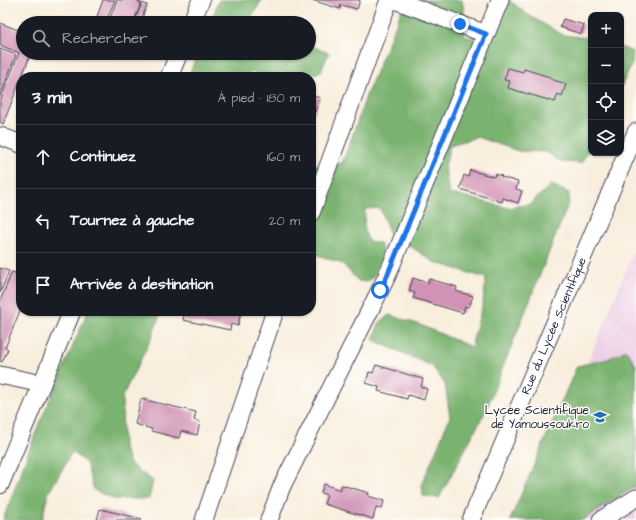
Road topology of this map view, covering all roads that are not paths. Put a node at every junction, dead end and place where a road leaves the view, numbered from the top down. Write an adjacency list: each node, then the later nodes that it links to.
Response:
1 (201, 0): 5 (street)
2 (389, 0): 12 (street)
3 (395, 0): 6 (street)
4 (500, 0): 6 (street)
5 (194, 16)
6 (486, 34): 20 (street)
7 (176, 60): 8 (street)
8 (171, 72)
9 (636, 132): 21 (street, Rue du Lycée Scientifique)
10 (0, 136): 11 (street)
11 (16, 142)
12 (316, 199)
13 (70, 316): 16 (street)
14 (273, 316): 19 (street)
15 (0, 375): 16 (street)
16 (42, 384): 17 (street)
17 (0, 485)
18 (636, 498): 22 (street)
19 (204, 520)
20 (269, 520)
21 (471, 520)
22 (601, 520)

